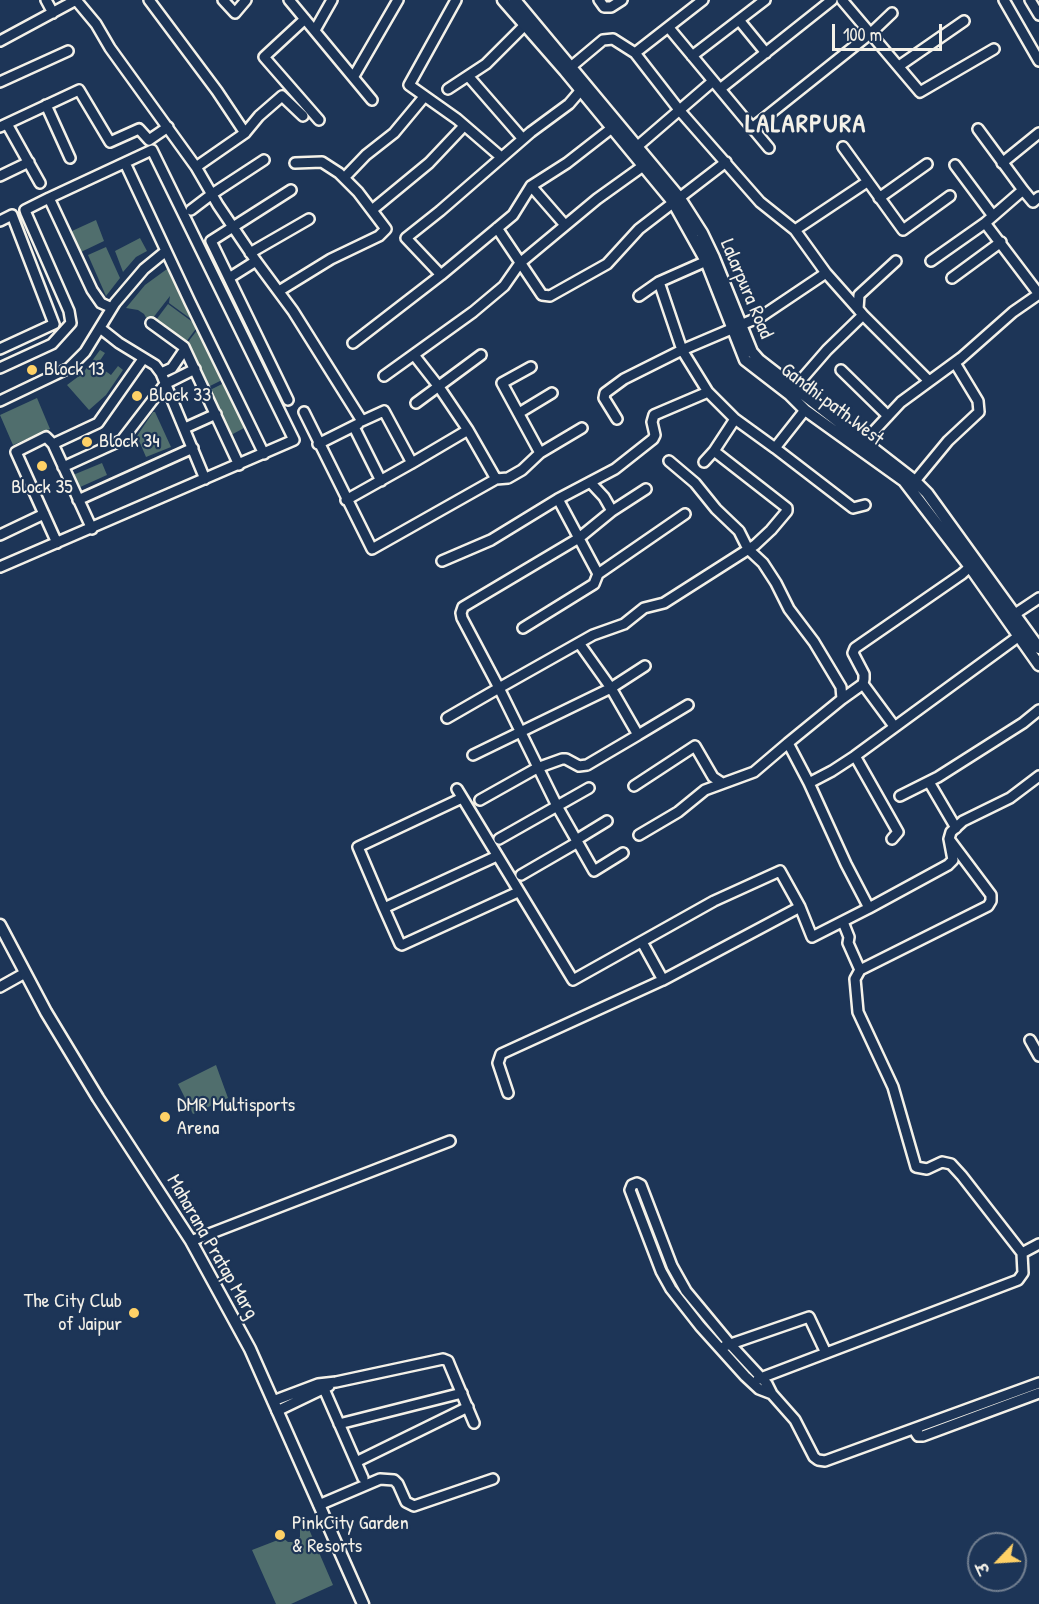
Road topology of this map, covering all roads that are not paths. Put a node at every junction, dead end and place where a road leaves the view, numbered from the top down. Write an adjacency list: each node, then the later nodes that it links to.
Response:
1 (46, 0): 20 (street)
2 (76, 0): 20 (street); 55 (street)
3 (149, 0): 58 (street)
4 (223, 0): 5 (street)
5 (246, 0)
6 (289, 0): 23 (street)
7 (332, 0): 28 (street)
8 (398, 0): 39 (street)
9 (456, 0): 46 (street)
10 (503, 0): 26 (street)
11 (515, 0): 38 (street)
12 (599, 0): 13 (street)
13 (622, 0)
14 (703, 0): 27 (street)
15 (765, 0): 24 (street)
16 (832, 0): 34 (street)
17 (842, 0): 29 (street)
18 (1004, 0): 36 (street)
19 (1030, 0): 22 (street)
20 (53, 13): 30 (street)
21 (892, 13): 29 (street)
22 (1039, 15)
23 (305, 19): 28 (street); 51 (street)
24 (739, 20): 34 (street); 35 (street)
25 (964, 21): 37 (street)
26 (526, 24): 38 (street); 40 (street)
27 (669, 28): 33 (street); 35 (street)
28 (315, 30): 39 (street)
29 (871, 33): 37 (street); 56 (street)
30 (0, 40)
31 (994, 49): 37 (street)
32 (68, 51): 41 (street)
33 (635, 53): 38 (street); 49 (street)
34 (766, 53): 44 (street)
35 (692, 56): 42 (street)
36 (1039, 61)
37 (899, 66)
38 (569, 69): 45 (street, Gandhi path West); 54 (street)
39 (354, 76): 47 (street)
40 (469, 77): 43 (street); 60 (street)
41 (0, 82)
42 (712, 82): 44 (street); 49 (street)
43 (448, 89)
44 (720, 89): 56 (street)
45 (581, 90): 54 (street, Gandhi path West); 60 (street)
46 (424, 97): 53 (street); 77 (street)
47 (372, 100)
48 (46, 105): 52 (street); 55 (street); 65 (street)
49 (680, 111): 63 (street); 68 (street)
50 (303, 116): 58 (street)
51 (319, 120)
52 (4, 125): 67 (street)
53 (464, 126): 64 (street); 90 (street)
54 (616, 126): 63 (street, Gandhi path West); 80 (street)
55 (168, 127): 75 (street)
56 (752, 128): 62 (street)
57 (978, 129): 71 (street)
58 (245, 133): 75 (street)
59 (1039, 133): 71 (street)
60 (523, 139): 64 (street)
61 (843, 147): 78 (street)
62 (769, 148)
63 (634, 149): 74 (street, Gandhi path West); 87 (street)
64 (501, 157): 107 (street)
65 (69, 158)
66 (264, 160): 83 (street)
67 (29, 162): 76 (street); 79 (street)
68 (726, 162): 87 (street); 98 (street)
69 (125, 163): 85 (street); 100 (street); 160 (street)
70 (296, 163): 77 (street)
71 (1002, 163): 82 (street)
72 (927, 164): 86 (street)
73 (955, 165): 91 (street)
74 (643, 166): 87 (street, Gandhi path West); 95 (street)
75 (196, 167): 83 (street)
76 (0, 176)
77 (345, 178): 90 (street)
78 (867, 182): 86 (street); 98 (street)
79 (40, 183)
80 (531, 186): 95 (street); 97 (street)
81 (291, 190): 96 (street)
82 (1023, 190): 88 (street); 91 (street)
83 (212, 194): 89 (street); 96 (street)
84 (950, 196): 86 (street)
85 (49, 198): 114 (street); 127 (street)
86 (879, 198)
87 (676, 200): 102 (street, Gandhi path West); 105 (street)
88 (1037, 203)
89 (191, 210)
90 (372, 210): 111 (street)
91 (993, 216): 94 (street)
92 (309, 219): 101 (street)
93 (0, 221): 120 (street)
94 (985, 223): 99 (street); 104 (street)
95 (566, 225): 105 (street)
96 (232, 226): 101 (street); 108 (street)
97 (497, 228): 105 (street); 107 (street)
98 (795, 230): 106 (street)
99 (1000, 242): 109 (street); 112 (street)
100 (166, 251): 114 (street); 160 (street)
101 (253, 257): 108 (street); 111 (street)
102 (710, 260): 110 (street); 117 (street, Gandhi path West)
103 (896, 261): 115 (street)
104 (931, 261)
105 (520, 263): 123 (street)
106 (826, 273): 115 (street); 117 (street)
107 (441, 275): 119 (street)
108 (229, 278): 139 (street)
109 (952, 278)
110 (659, 282): 113 (street); 122 (street)
111 (279, 291): 149 (street)
112 (1039, 294): 126 (street)
113 (639, 296)
114 (112, 308): 118 (street)
115 (860, 312): 133 (street); 136 (street)
116 (151, 323): 121 (street)
117 (736, 327): 122 (street); 136 (street, Lalarpura Road); 142 (street, Gandhi path West)
118 (100, 328): 125 (street); 140 (street)
119 (353, 343)
120 (0, 349)
121 (185, 349): 129 (street); 131 (street)
122 (682, 350): 137 (street); 147 (street)
123 (414, 355): 132 (street); 135 (street)
124 (481, 355): 135 (street)
125 (143, 359): 131 (street); 153 (street)
126 (955, 363): 133 (street); 169 (street)
127 (0, 368)
128 (531, 368): 144 (street)
129 (195, 369): 134 (street); 145 (street)
130 (841, 370): 146 (street)
131 (162, 373): 134 (street)
132 (384, 376)
133 (929, 381): 146 (street)
134 (165, 384): 150 (street); 165 (street)
135 (439, 387): 141 (street); 152 (street)
136 (794, 388): 155 (street, Lalarpura Road)
137 (708, 392): 148 (street); 170 (street)
138 (552, 393): 144 (street)
139 (288, 400)
140 (0, 401)
141 (416, 403)
142 (805, 410): 155 (street, Gandhi path West); 157 (street)
143 (304, 412): 154 (street)
144 (519, 413): 159 (street)
145 (216, 414): 150 (street); 164 (street)
146 (888, 416): 155 (street)
147 (617, 419)
148 (735, 419): 157 (street); 158 (street)
149 (358, 424): 154 (street); 163 (street); 168 (street)
150 (184, 428): 156 (street)
151 (582, 428): 159 (street)
152 (468, 430): 163 (street); 167 (street)
153 (53, 444): 165 (street); 177 (street)
154 (318, 444): 174 (street)
155 (861, 444): 169 (street, Lalarpura Road); 185 (street, Gandhi path West)
156 (193, 448): 166 (street); 173 (street)
157 (775, 448): 175 (street)
158 (714, 451): 162 (street); 183 (street)
159 (540, 453): 167 (street)
160 (264, 454): 164 (street)
161 (669, 461): 183 (street)
162 (704, 462)
163 (412, 463): 168 (street)
164 (239, 465): 166 (street)
165 (63, 467): 173 (street)
166 (206, 479): 179 (street)
167 (496, 479): 174 (street)
168 (381, 481): 174 (street)
169 (915, 481): 185 (street, Lalarpura Road)
170 (590, 482): 172 (street); 176 (street)
171 (646, 489): 176 (street)
172 (558, 499): 181 (street); 184 (street)
173 (78, 500): 179 (street)
174 (346, 500)
175 (865, 505)
176 (612, 511): 181 (street)
177 (44, 514): 180 (street); 182 (street)
178 (686, 514): 187 (street)
179 (92, 529): 182 (street)
180 (0, 535)
181 (579, 537): 187 (street); 197 (street)
182 (57, 543): 186 (street)
183 (748, 549): 192 (street); 199 (street)
184 (442, 561)
185 (973, 564): 189 (street, Lalarpura Road); 191 (street, Gandhi path West); 196 (street)
186 (0, 567)
187 (598, 574): 190 (street)
188 (1039, 598): 189 (street)
189 (1015, 614): 193 (street, Lalarpura Road)
190 (523, 628)
191 (1018, 636): 194 (street, Gandhi path West); 203 (street)
192 (579, 643): 197 (street); 198 (street)
193 (1039, 648)
194 (1039, 665)
195 (645, 666): 198 (street)
196 (862, 684): 199 (street); 203 (street)
197 (499, 688): 202 (street); 204 (street)
198 (611, 688): 204 (street); 205 (street)
199 (842, 699): 206 (street)
200 (688, 705): 205 (street)
201 (1039, 710): 211 (street)
202 (447, 718)
203 (894, 726): 208 (street)
204 (520, 732): 207 (street); 209 (street)
205 (638, 735): 209 (street)
206 (788, 743): 212 (street); 213 (street)
207 (473, 755)
208 (855, 756): 213 (street); 225 (street)
209 (537, 768): 219 (street); 220 (street)
210 (1039, 776): 222 (street)
211 (929, 782): 217 (street); 222 (street)
212 (722, 783): 214 (street); 223 (street)
213 (809, 783): 234 (street)
214 (634, 786)
215 (589, 788): 220 (street)
216 (457, 789): 218 (street)
217 (900, 796)
218 (462, 798): 229 (street); 233 (street)
219 (480, 800)
220 (557, 806): 224 (street); 227 (street)
221 (607, 821): 227 (street)
222 (956, 828): 226 (street)
223 (639, 836)
224 (499, 839)
225 (892, 839)
226 (949, 839): 234 (street); 238 (street)
227 (577, 841): 228 (street); 230 (street)
228 (623, 853)
229 (497, 856): 231 (street); 233 (street)
230 (521, 875)
231 (518, 892): 233 (street); 237 (street)
232 (800, 907): 235 (street); 237 (street); 240 (street)
233 (384, 908)
234 (869, 908): 235 (street)
235 (843, 922): 238 (street)
236 (0, 925): 239 (street, Maharana Pratap Marg)
237 (642, 942): 240 (street)
238 (860, 970): 248 (street)
239 (25, 973): 241 (street); 246 (street, Maharana Pratap Marg)
240 (663, 981): 244 (street)
241 (0, 987)
242 (1030, 1040): 243 (street)
243 (1039, 1056)
244 (508, 1093)
245 (450, 1141): 246 (street)
246 (191, 1241): 264 (street, Maharana Pratap Marg)
247 (1039, 1244): 248 (street)
248 (1022, 1253): 255 (street)
249 (689, 1294): 250 (street); 250 (street); 251 (street)
250 (678, 1299): 252 (street)
251 (708, 1318): 252 (street); 253 (street)
252 (700, 1326): 254 (street)
253 (730, 1344): 254 (street); 255 (street); 256 (street)
254 (720, 1349): 258 (street)
255 (826, 1353): 256 (street)
256 (761, 1378): 258 (street); 263 (street)
257 (336, 1382): 260 (street); 261 (street); 264 (street)
258 (752, 1382): 263 (street)
259 (1039, 1383): 266 (street)
260 (324, 1389): 264 (street); 268 (street)
261 (462, 1393): 265 (street); 268 (street)
262 (1039, 1393): 266 (street)
263 (772, 1394): 266 (street)
264 (275, 1406): 272 (street, Maharana Pratap Marg)
265 (468, 1407): 267 (street); 269 (street)
266 (965, 1415)
267 (474, 1423)
268 (339, 1424): 269 (street)
269 (356, 1462): 270 (street)
270 (363, 1478)
271 (493, 1479): 272 (street)
272 (319, 1505): 273 (street, Maharana Pratap Marg)
273 (363, 1604)

